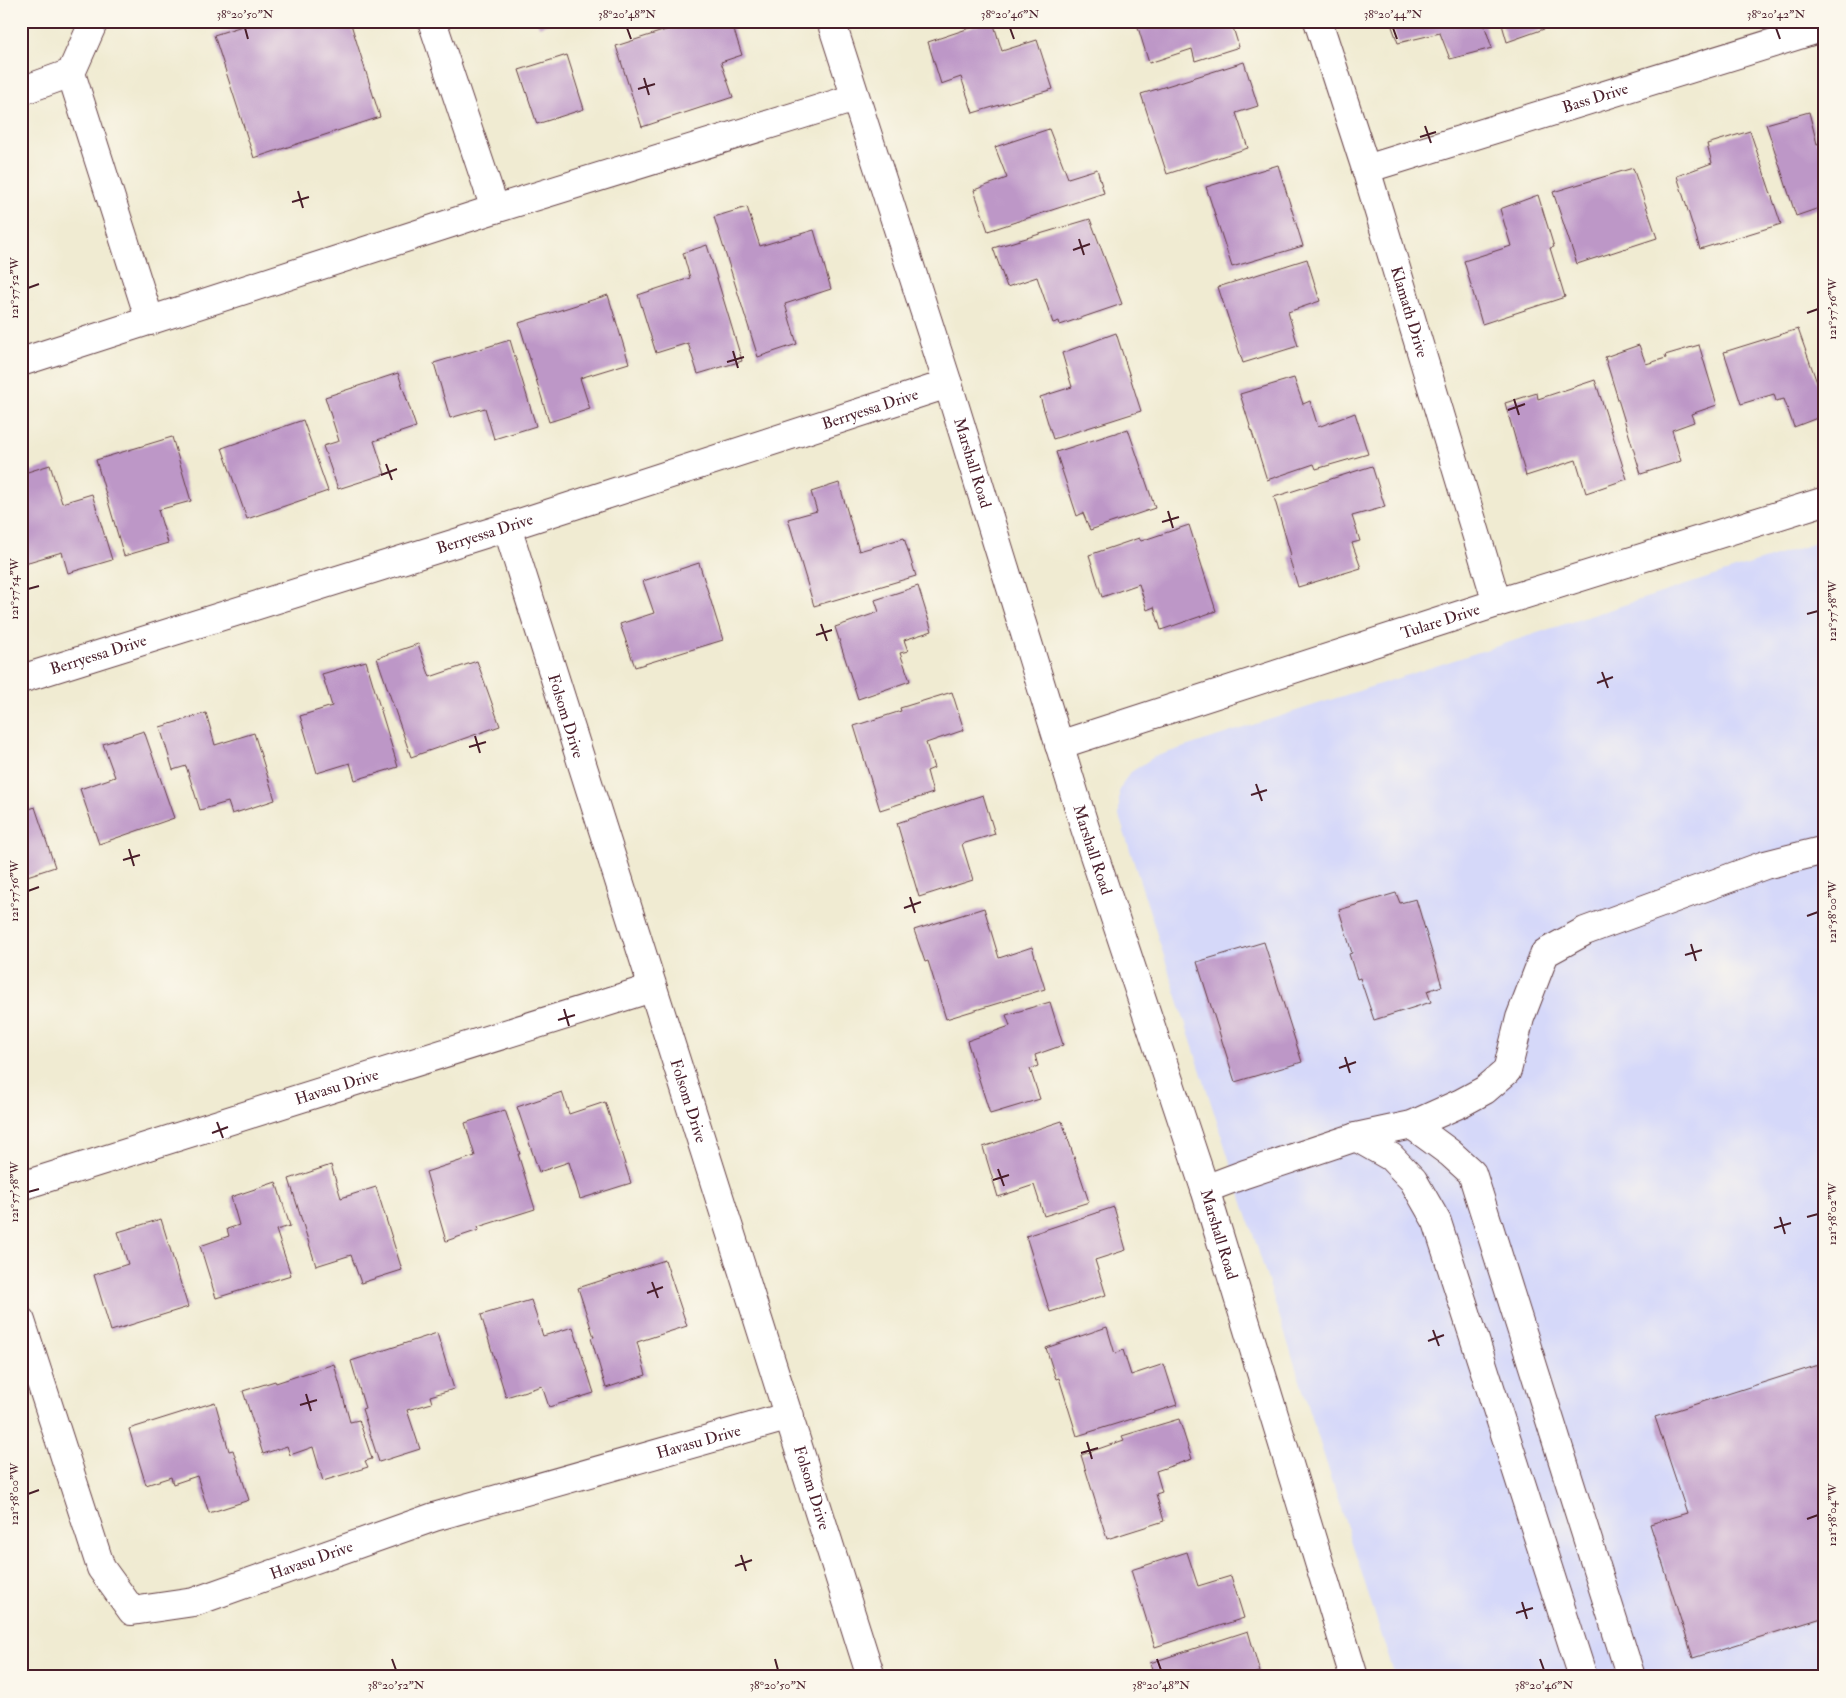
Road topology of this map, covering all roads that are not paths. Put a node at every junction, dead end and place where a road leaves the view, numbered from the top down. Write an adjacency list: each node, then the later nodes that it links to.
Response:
1 (94, 21): 6 (street)
2 (432, 21): 10 (street)
3 (831, 21): 8 (street, Marshall Road)
4 (1318, 21): 9 (street, Klamath Drive)
5 (1825, 27): 9 (street, Bass Drive)
6 (71, 73): 7 (street); 11 (street)
7 (21, 91)
8 (856, 98): 10 (street); 13 (street, Marshall Road)
9 (1366, 169): 16 (street, Klamath Drive)
10 (495, 209): 11 (street)
11 (150, 321): 12 (street)
12 (21, 362)
13 (948, 384): 15 (street, Berryessa Drive); 18 (street, Marshall Road)
14 (1825, 501): 16 (street, Tulare Drive)
15 (507, 527): 17 (street, Berryessa Drive); 20 (street, Folsom Drive)
16 (1497, 603): 18 (street, Tulare Drive)
17 (21, 679)
18 (1059, 744): 24 (street, Marshall Road)
19 (1825, 850): 21 (street)
20 (652, 988): 23 (street, Havasu Drive); 26 (street, Folsom Drive)
21 (1412, 1125): 22 (street); 30 (street)
22 (1356, 1137): 24 (street); 29 (street)
23 (21, 1186)
24 (1205, 1189): 28 (street, Marshall Road)
25 (21, 1321): 26 (street, Havasu Drive)
26 (790, 1416): 27 (street, Folsom Drive)
27 (871, 1677)
28 (1354, 1677)
29 (1583, 1677)
30 (1631, 1677)

